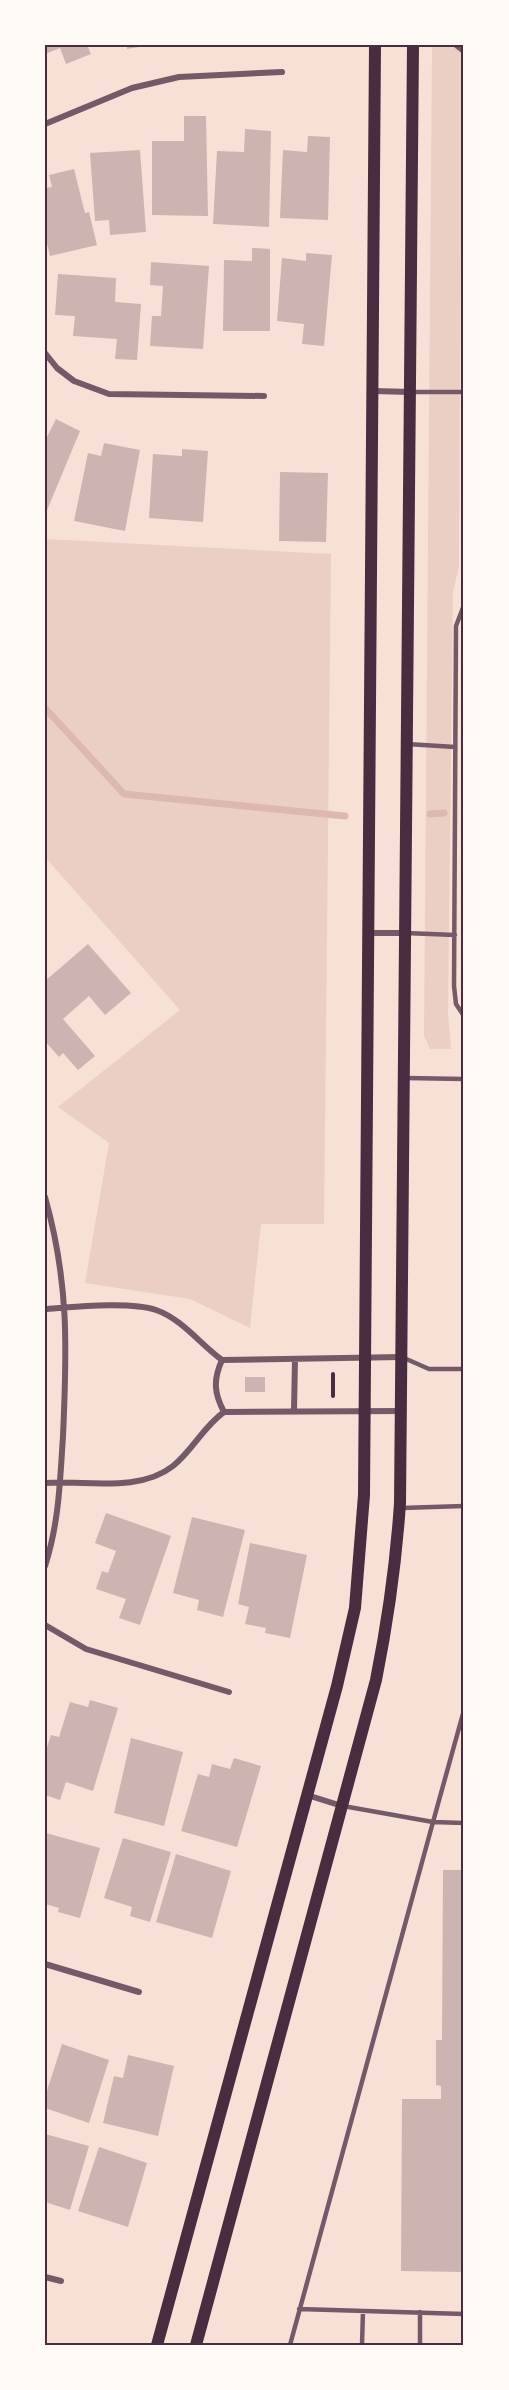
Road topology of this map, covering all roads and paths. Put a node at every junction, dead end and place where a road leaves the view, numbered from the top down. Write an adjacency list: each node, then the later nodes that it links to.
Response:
1 (375, 45): 8 (main road)
2 (413, 45): 9 (main road)
3 (455, 45): 4 (lane)
4 (464, 52)
5 (282, 72): 6 (street)
6 (45, 124)
7 (45, 353): 11 (street)
8 (374, 391): 9 (street); 15 (main road)
9 (410, 392): 10 (lane); 13 (main road)
10 (464, 392)
11 (264, 396)
12 (464, 605): 14 (lane)
13 (407, 744): 14 (lane); 16 (main road)
14 (455, 747): 17 (lane)
15 (368, 933): 16 (street); 25 (main road)
16 (405, 933): 17 (lane); 19 (main road)
17 (455, 935): 18 (lane)
18 (464, 1016)
19 (404, 1078): 20 (lane); 24 (main road)
20 (464, 1079)
21 (45, 1197): 22 (street)
22 (66, 1308): 23 (street); 27 (street); 36 (street)
23 (45, 1309)
24 (401, 1357): 25 (street); 28 (lane); 32 (main road)
25 (365, 1358): 26 (street); 34 (main road)
26 (295, 1359): 27 (street); 31 (street)
27 (222, 1360): 33 (street)
28 (464, 1369)
29 (333, 1374): 30 (path)
30 (333, 1396)
31 (294, 1411): 33 (street); 34 (street)
32 (401, 1411): 34 (street); 38 (main road)
33 (224, 1412): 36 (street)
34 (365, 1412): 43 (main road)
35 (45, 1482): 36 (street)
36 (60, 1482): 39 (street)
37 (464, 1506): 38 (lane)
38 (400, 1509): 44 (main road)
39 (45, 1566)
40 (45, 1625): 41 (street)
41 (229, 1692)
42 (464, 1710): 45 (lane)
43 (307, 1795): 44 (street); 55 (main road)
44 (342, 1806): 45 (lane); 56 (main road)
45 (433, 1822): 46 (lane); 51 (lane)
46 (464, 1823)
47 (45, 1964): 48 (street)
48 (139, 1992)
49 (45, 2277): 50 (street)
50 (61, 2281)
51 (299, 2309): 52 (lane); 57 (lane)
52 (363, 2311): 53 (lane); 58 (lane)
53 (420, 2312): 54 (lane); 59 (lane)
54 (464, 2314)
55 (157, 2345)
56 (196, 2345)
57 (290, 2345)
58 (362, 2345)
59 (420, 2345)

